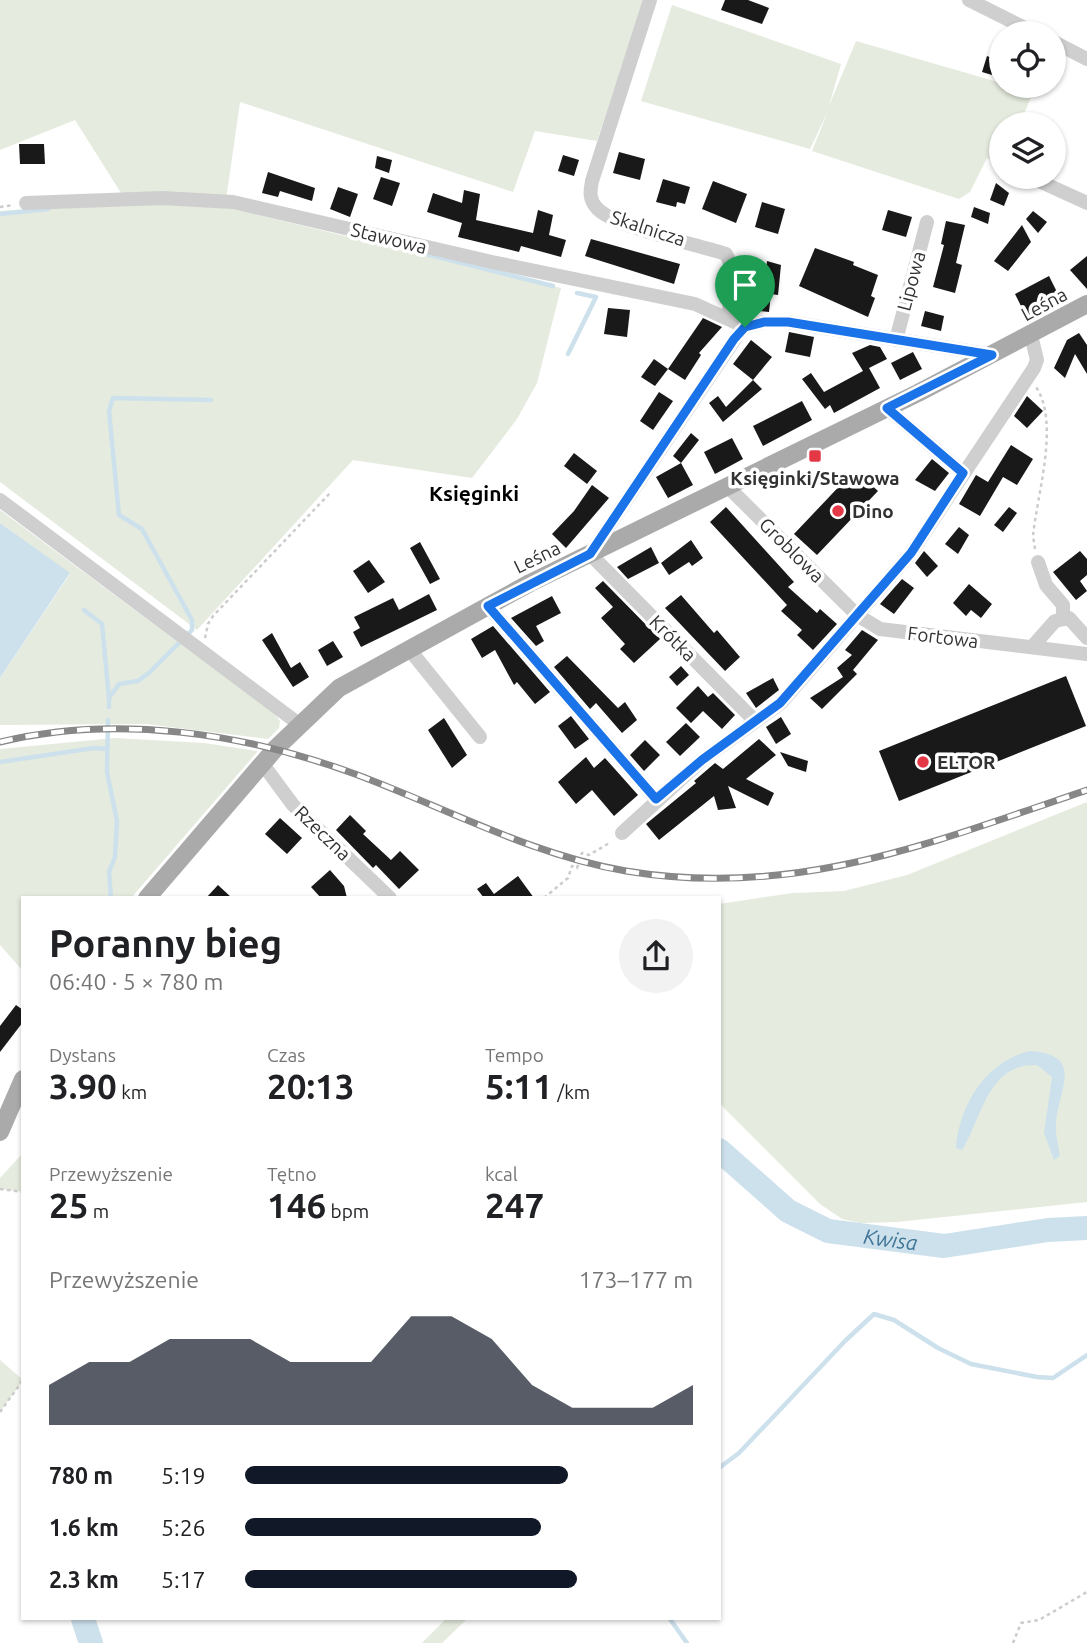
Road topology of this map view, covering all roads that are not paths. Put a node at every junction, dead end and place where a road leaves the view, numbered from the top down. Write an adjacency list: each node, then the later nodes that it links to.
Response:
1 (650, 0): 11 (street, Skalnicza)
2 (969, 0): 3 (street)
3 (1011, 21)
4 (1066, 48): 5 (street)
5 (1087, 59)
6 (1056, 189): 8 (street)
7 (26, 203): 11 (street, Stawowa)
8 (1087, 203)
9 (927, 222): 14 (street, Lipowa)
10 (1087, 304): 13 (main road, Leśna)
11 (729, 319): 12 (street, Stawowa)
12 (745, 327): 14 (street); 20 (street)
13 (1031, 335): 15 (main road, Leśna); 17 (street)
14 (896, 340): 15 (street)
15 (992, 355): 16 (main road, Leśna)
16 (887, 408): 17 (street); 18 (main road, Leśna)
17 (963, 473): 23 (street)
18 (727, 486): 20 (main road, Leśna); 23 (street, Groblowa)
19 (0, 500): 30 (street)
20 (590, 554): 22 (main road, Leśna); 29 (street, Krótka)
21 (1038, 562): 24 (street)
22 (488, 606): 27 (main road, Leśna); 33 (street)
23 (857, 615): 26 (street, Fortowa); 29 (street)
24 (1063, 620): 25 (street); 26 (street)
25 (1087, 638)
26 (1032, 647): 28 (street, Fortowa)
27 (409, 649): 30 (main road, Leśna); 31 (street)
28 (1087, 654)
29 (755, 721): 33 (street)
30 (299, 723): 32 (main road, Leśna)
31 (480, 737)
32 (262, 763): 35 (main road, Leśna); 36 (street, Rzeczna)
33 (656, 799): 34 (street)
34 (622, 833)
35 (149, 896)
36 (388, 896)
37 (21, 1084): 38 (main road)
38 (0, 1132)

